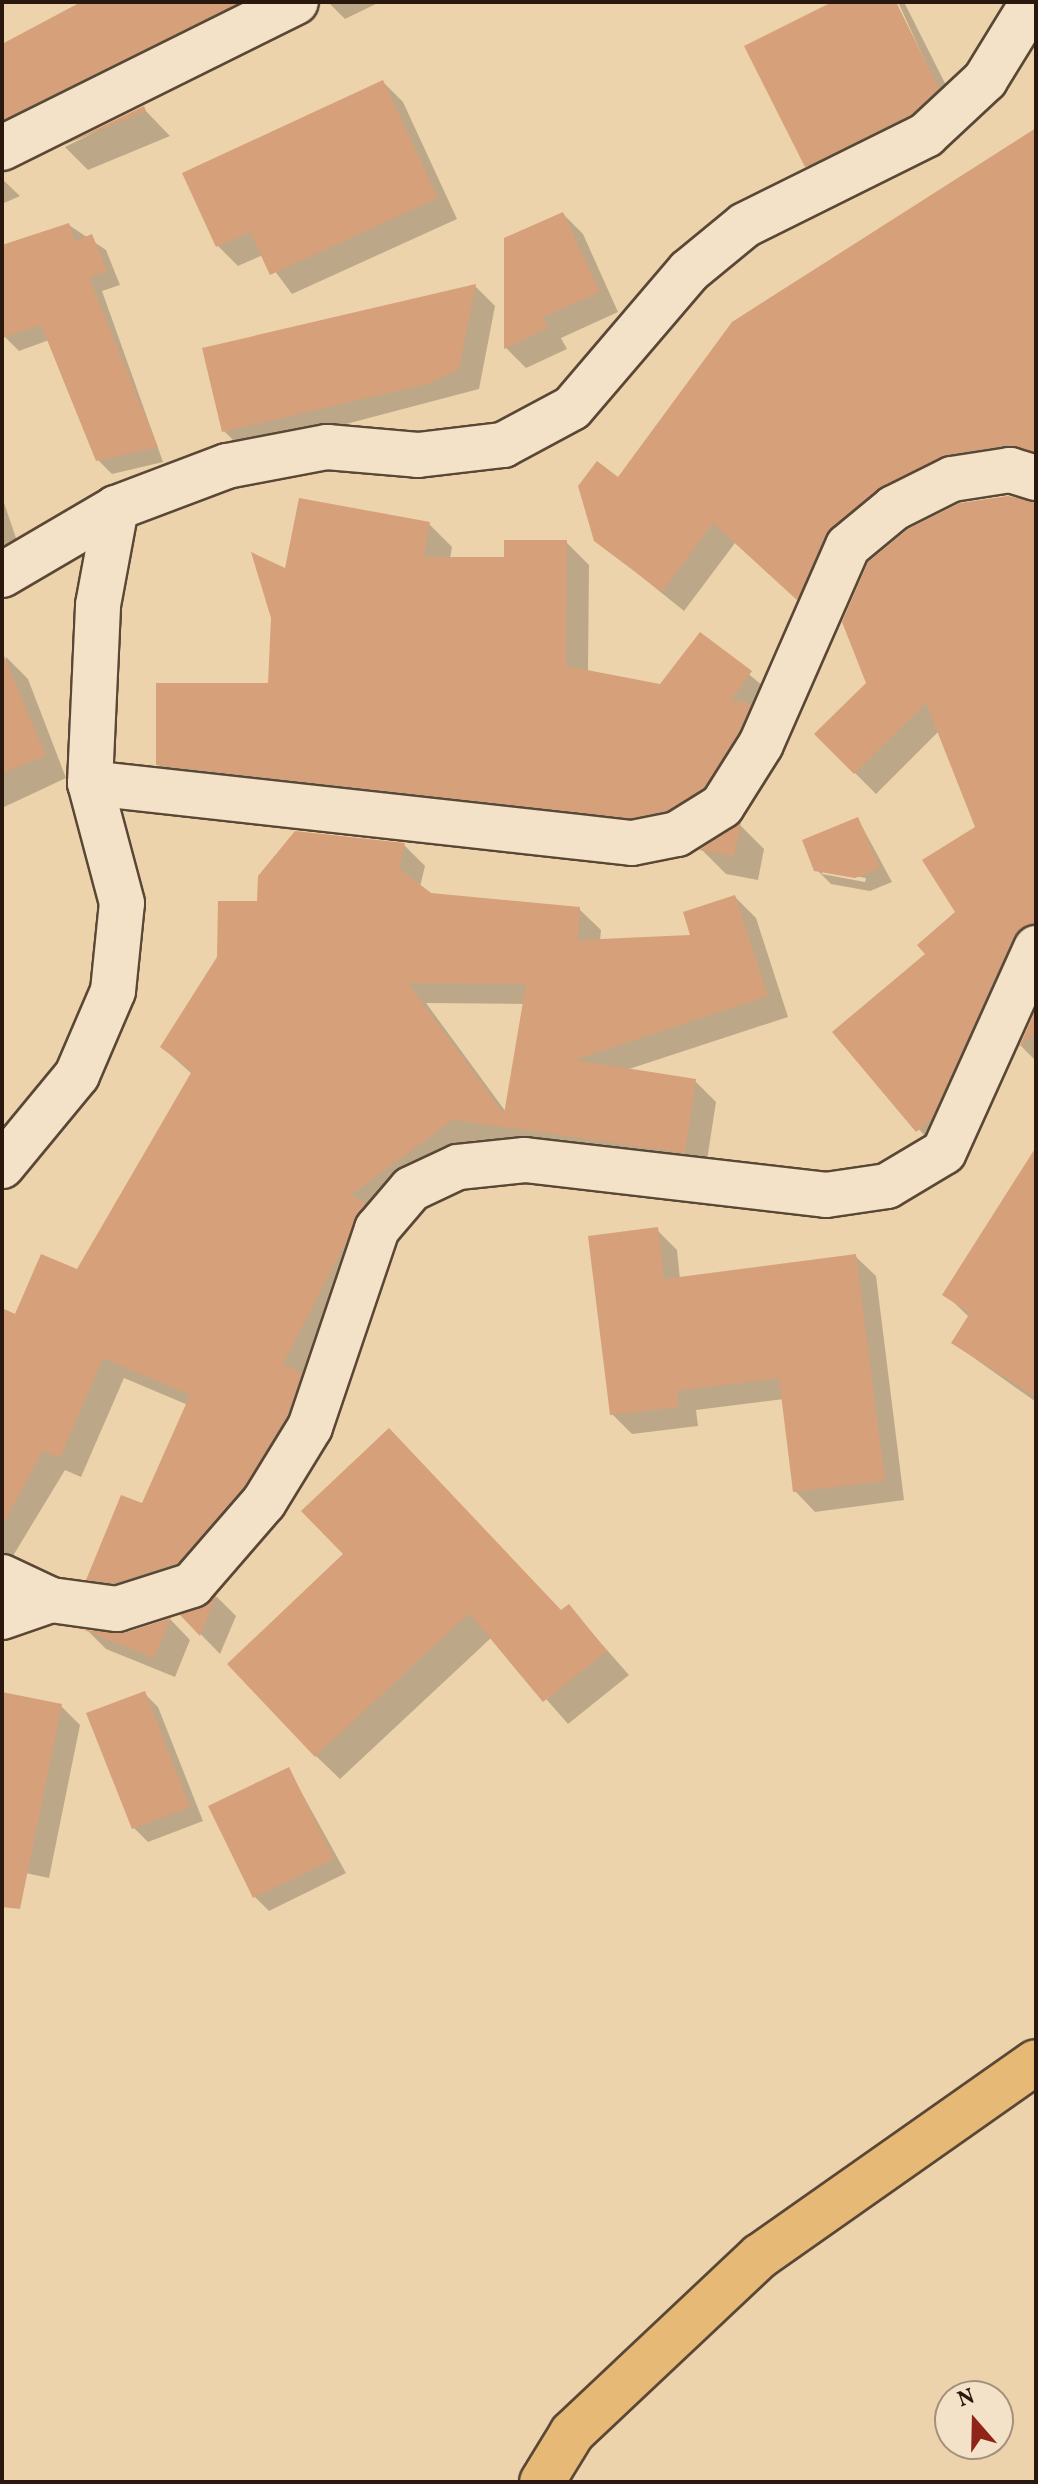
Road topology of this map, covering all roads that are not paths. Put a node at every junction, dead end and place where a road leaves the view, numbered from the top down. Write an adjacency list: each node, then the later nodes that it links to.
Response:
1 (296, 2): 3 (street)
2 (1033, 12): 5 (street)
3 (2, 148)
4 (1036, 478): 7 (street)
5 (116, 508): 6 (street); 7 (street)
6 (2, 575)
7 (90, 783): 9 (street)
8 (1036, 948): 11 (street)
9 (2, 1166)
10 (2, 1577): 11 (street)
11 (51, 1600): 12 (street)
12 (2, 1617)
13 (1036, 2062): 14 (main road)
14 (542, 2482)

